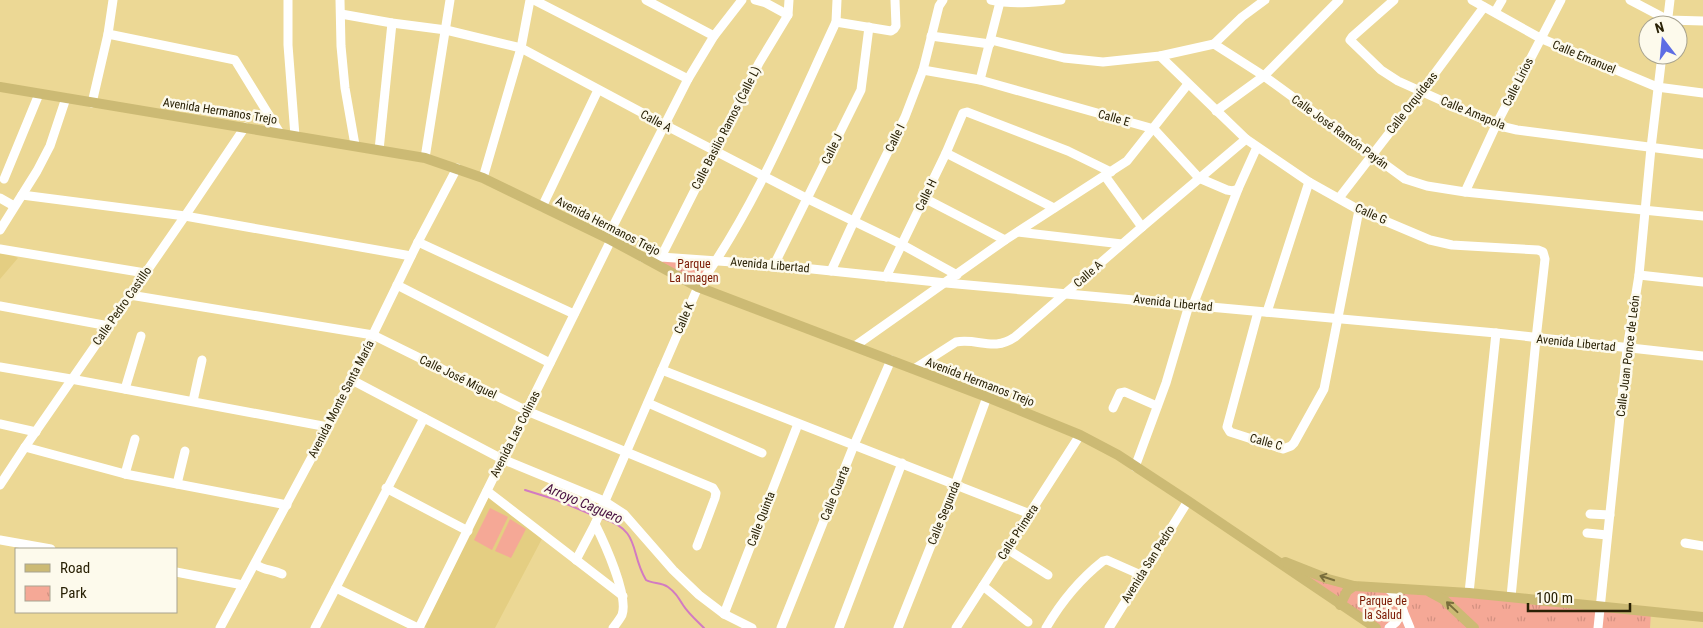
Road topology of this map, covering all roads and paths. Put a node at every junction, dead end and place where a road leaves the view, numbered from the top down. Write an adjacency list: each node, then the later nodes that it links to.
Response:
1 (113, 0): 36 (street)
2 (288, 0): 64 (street)
3 (340, 0): 26 (street)
4 (450, 0): 35 (street)
5 (530, 0): 42 (street)
6 (534, 0): 47 (street)
7 (646, 0): 37 (street)
8 (742, 0): 37 (street, Avenida Las Colinas)
9 (755, 0): 27 (street)
10 (790, 0): 27 (street, Calle Basilio Ramos (Calle L))
11 (838, 0): 32 (street, Calle K)
12 (895, 0): 34 (street)
13 (943, 0): 38 (street, Calle I)
14 (1061, 0): 23 (street)
15 (1265, 0): 41 (street)
16 (1339, 0): 46 (street)
17 (1394, 0): 53 (street, Calle Amapola)
18 (1472, 0): 24 (street, Calle Emanuel)
19 (1502, 0): 25 (street)
20 (1561, 0): 39 (street, Calle Lirios)
21 (1630, 0): 28 (street)
22 (1670, 0): 29 (street)
23 (996, 1): 40 (street)
24 (1484, 6): 25 (street, Calle Emanuel); 53 (street, Calle Orquídeas)
25 (1495, 12): 39 (street, Calle Emanuel)
26 (341, 14): 33 (street, Calle A); 66 (street)
27 (788, 15): 70 (street, Calle Basilio Ramos (Calle L))
28 (1656, 15)
29 (1669, 15)
30 (1688, 21): 31 (street)
31 (1703, 21)
32 (836, 22): 34 (street); 77 (street, Calle K)
33 (392, 23): 35 (street, Calle A); 69 (street)
34 (869, 27): 88 (street, Calle J)
35 (446, 30): 42 (street, Calle A); 74 (street)
36 (108, 34): 57 (street); 63 (street)
37 (714, 36): 47 (street, Avenida Las Colinas)
38 (931, 36): 40 (street); 45 (street, Calle I)
39 (1540, 38): 51 (street, Calle Emanuel); 60 (street, Calle Lirios)
40 (991, 42): 43 (street); 48 (street)
41 (1214, 44): 43 (street); 46 (street, Calle José Ramón Payán)
42 (521, 48): 52 (street, Calle A); 79 (street)
43 (1160, 56): 49 (street, Calle G)
44 (1660, 65): 51 (street, Calle Juan Ponce de León)
45 (923, 70): 48 (street, Calle E); 96 (street, Calle I)
46 (1264, 76): 58 (street); 73 (street, Calle José Ramón Payán)
47 (688, 79): 59 (street, Avenida Las Colinas)
48 (980, 80): 62 (street, Calle E)
49 (1188, 84): 58 (street, Calle G); 62 (street)
50 (0, 87): 55 (main road, Avenida Hermanos Trejo)
51 (1657, 87): 54 (street, Calle Emanuel); 68 (street, Calle Juan Ponce de León)
52 (598, 90): 59 (street, Calle A); 90 (street)
53 (1421, 92): 60 (street, Calle Amapola); 73 (street, Calle Orquídeas)
54 (1703, 93)
55 (39, 94): 56 (main road, Avenida Hermanos Trejo); 78 (street)
56 (66, 98): 57 (main road, Avenida Hermanos Trejo); 84 (street)
57 (92, 103): 61 (main road, Avenida Hermanos Trejo)
58 (1216, 111): 65 (street, Calle G)
59 (665, 125): 70 (street, Calle A); 100 (street, Avenida Las Colinas)
60 (1496, 125): 68 (street, Calle Amapola); 83 (street, Calle Lirios)
61 (245, 127): 63 (main road, Avenida Hermanos Trejo); 94 (street, Calle Pedro Castillo)
62 (1154, 129): 76 (street); 80 (street)
63 (280, 133): 64 (main road, Avenida Hermanos Trejo)
64 (295, 136): 66 (main road, Avenida Hermanos Trejo)
65 (1246, 139): 67 (street, Calle G); 80 (street, Calle A)
66 (355, 145): 69 (main road, Avenida Hermanos Trejo)
67 (1257, 147): 81 (street, Calle G); 82 (street)
68 (1651, 148): 72 (street, Calle Amapola); 93 (street, Calle Juan Ponce de León)
69 (380, 150): 74 (main road, Avenida Hermanos Trejo)
70 (715, 151): 77 (street, Calle A); 107 (street, Calle Basilio Ramos (Calle L))
71 (946, 153): 76 (street, Calle H); 86 (street, Calle H); 91 (street)
72 (1703, 154)
73 (1371, 155): 83 (street, Calle José Ramón Payán); 87 (street, Calle Orquídeas)
74 (425, 158): 75 (main road, Avenida Hermanos Trejo)
75 (457, 168): 79 (main road, Avenida Hermanos Trejo); 102 (street, Avenida Monte Santa María)
76 (1108, 174): 91 (street); 97 (street)
77 (764, 176): 88 (street, Calle A); 109 (street, Calle K)
78 (4, 178)
79 (483, 178): 90 (main road, Avenida Hermanos Trejo)
80 (1199, 178): 82 (street); 97 (street, Calle A)
81 (1309, 182): 87 (street, Calle G); 124 (street, Calle C)
82 (1238, 189): 122 (street)
83 (1465, 192): 93 (street, Calle José Ramón Payán)
84 (22, 195): 89 (street); 94 (street)
85 (0, 198): 89 (street)
86 (924, 198): 101 (street); 103 (street, Calle H)
87 (1338, 198): 92 (street, Calle G)
88 (808, 199): 96 (street, Calle A); 110 (street, Calle J)
89 (14, 206): 98 (street)
90 (542, 207): 100 (main road, Avenida Hermanos Trejo)
91 (1054, 208): 99 (street)
92 (1359, 210): 126 (street); 131 (street, Calle G)
93 (1645, 211): 95 (street, Calle José Ramón Payán); 114 (street, Calle Juan Ponce de León)
94 (185, 216): 106 (street); 112 (street, Calle Pedro Castillo)
95 (1703, 216)
96 (854, 221): 103 (street, Calle A); 111 (street, Calle I)
97 (1142, 227): 104 (street, Calle A)
98 (0, 230)
99 (1018, 232): 101 (street); 104 (street)
100 (609, 239): 108 (main road, Avenida Hermanos Trejo); 125 (street, Avenida Las Colinas)
101 (1005, 240): 113 (street)
102 (418, 242): 106 (street, Avenida Monte Santa María); 125 (street)
103 (901, 244): 113 (street, Calle A); 115 (street, Calle H)
104 (1122, 244): 120 (street, Calle A)
105 (0, 249): 112 (street)
106 (411, 256): 118 (street, Avenida Monte Santa María)
107 (660, 257): 108 (street, Avenida Libertad); 109 (street, Avenida Libertad)
108 (642, 258): 119 (main road, Avenida Hermanos Trejo)
109 (716, 260): 110 (street, Avenida Libertad); 119 (street, Calle K)
110 (774, 265): 111 (street, Avenida Libertad)
111 (831, 271): 115 (street, Avenida Libertad)
112 (146, 273): 121 (street, Calle Pedro Castillo)
113 (956, 275): 117 (street)
114 (1639, 275): 116 (street); 133 (street, Calle Juan Ponce de León)
115 (886, 277): 117 (street, Avenida Libertad)
116 (1703, 282)
117 (946, 283): 120 (street, Avenida Libertad); 132 (street)
118 (397, 285): 129 (street, Avenida Monte Santa María); 137 (street)
119 (698, 287): 132 (main road, Avenida Hermanos Trejo); 140 (street, Calle K)
120 (1066, 293): 122 (street, Avenida Libertad); 139 (street, Calle A)
121 (130, 295): 127 (street, Calle Pedro Castillo); 129 (street, Calle José Miguel)
122 (1191, 305): 124 (street, Avenida Libertad); 147 (street)
123 (0, 306): 127 (street)
124 (1263, 312): 126 (street, Avenida Libertad); 126 (street, Calle C)
125 (574, 314): 137 (street, Avenida Las Colinas)
126 (1337, 319): 128 (street, Avenida Libertad)
127 (109, 326): 141 (street, Calle Pedro Castillo)
128 (1496, 334): 131 (street, Avenida Libertad); 200 (street)
129 (373, 335): 142 (street, Avenida Monte Santa María); 149 (street, Calle José Miguel)
130 (142, 336): 143 (street)
131 (1536, 339): 133 (street, Avenida Libertad); 202 (street)
132 (855, 346): 136 (main road, Avenida Hermanos Trejo)
133 (1627, 349): 134 (street, Avenida Libertad); 176 (street, Calle Juan Ponce de León)
134 (1703, 356)
135 (202, 360): 145 (street)
136 (890, 360): 139 (main road, Avenida Hermanos Trejo); 157 (street, Calle Cuarta)
137 (550, 363): 149 (street, Avenida Las Colinas)
138 (0, 367): 141 (street)
139 (914, 369): 144 (main road, Avenida Hermanos Trejo)
140 (662, 370): 146 (street, Calle K); 152 (street)
141 (71, 379): 143 (street); 154 (street, Calle Pedro Castillo)
142 (350, 379): 150 (street); 153 (street, Avenida Monte Santa María)
143 (125, 389): 145 (street)
144 (987, 397): 155 (main road, Avenida Hermanos Trejo); 168 (street, Calle Segunda)
145 (193, 402): 153 (street)
146 (648, 403): 159 (street, Calle K); 161 (street)
147 (1158, 406): 148 (street); 164 (street)
148 (1113, 408)
149 (527, 411): 159 (street, Calle José Miguel); 162 (street, Avenida Las Colinas)
150 (424, 418): 162 (street); 169 (street)
151 (0, 424): 154 (street)
152 (798, 424): 157 (street); 206 (street, Calle Quinta)
153 (328, 427): 173 (street, Avenida Monte Santa María)
154 (36, 432): 158 (street, Calle Pedro Castillo)
155 (1080, 435): 164 (main road, Avenida Hermanos Trejo); 174 (street, Calle Primera)
156 (135, 439): 165 (street)
157 (854, 445): 163 (street); 214 (street, Calle Cuarta)
158 (25, 447): 165 (street); 166 (street, Calle Pedro Castillo)
159 (626, 451): 172 (street, Calle K); 183 (street, Calle José Miguel)
160 (185, 452): 167 (street)
161 (762, 453)
162 (502, 459): 170 (street, Avenida Las Colinas); 172 (street)
163 (902, 463): 168 (street); 215 (street)
164 (1135, 466): 171 (main road, Avenida Hermanos Trejo)
165 (126, 474): 167 (street)
166 (1, 483)
167 (177, 484): 173 (street)
168 (955, 485): 174 (street); 216 (street, Calle Segunda)
169 (386, 488): 178 (street); 197 (street)
170 (487, 491): 178 (street, Avenida Las Colinas); 188 (street)
171 (1188, 500): 187 (main road, Avenida Hermanos Trejo); 193 (street, Avenida San Pedro)
172 (604, 501): 177 (street, Calle K); 206 (street)
173 (287, 505): 189 (street, Avenida Monte Santa María)
174 (1030, 514): 186 (street, Calle Primera)
175 (1590, 514): 176 (street)
176 (1610, 515): 180 (street, Calle Juan Ponce de León)
177 (597, 519): 188 (street, Calle K); 201 (street)
178 (468, 531): 211 (street, Avenida Las Colinas)
179 (1587, 533): 180 (street)
180 (1607, 535): 204 (street, Calle Juan Ponce de León)
181 (0, 540): 185 (street)
182 (1685, 544): 184 (street)
183 (697, 546)
184 (1703, 546)
185 (45, 548)
186 (1007, 548): 192 (street); 195 (street, Calle Primera)
187 (1272, 558): 196 (main road, Avenida Hermanos Trejo, one-way to 187); 203 (main road, Avenida Hermanos Trejo)
188 (576, 560): 201 (street)
189 (255, 564): 191 (street); 194 (street, Avenida Monte Santa María)
190 (178, 572): 194 (street)
191 (282, 574)
192 (1048, 575)
193 (1141, 575): 218 (street); 219 (street, Avenida San Pedro)
194 (243, 584): 209 (street, Avenida Monte Santa María)
195 (983, 586): 208 (street); 217 (street, Calle Primera)
196 (1354, 586): 198 (main road, Avenida Hermanos Trejo); 203 (main road)
197 (336, 588): 210 (street); 211 (street)
198 (1387, 588): 199 (main road, Avenida Hermanos Trejo); 205 (street)
199 (1427, 591): 200 (main road); 223 (main road, Avenida Hermanos Trejo, one-way to 199)
200 (1468, 593): 202 (main road)
201 (623, 596): 212 (street)
202 (1511, 597): 204 (main road)
203 (1340, 605): 220 (main road, Avenida Hermanos Trejo)
204 (1600, 606): 207 (main road); 224 (street, Calle Juan Ponce de León)
205 (1403, 611): 221 (street); 222 (street)
206 (724, 614): 213 (street)
207 (1703, 617)
208 (1028, 622)
209 (220, 628)
210 (315, 628)
211 (418, 628)
212 (613, 628)
213 (752, 628)
214 (781, 628)
215 (839, 628)
216 (898, 628)
217 (956, 628)
218 (1046, 628)
219 (1109, 628)
220 (1376, 628)
221 (1389, 628)
222 (1410, 628)
223 (1474, 628)
224 (1598, 628)

